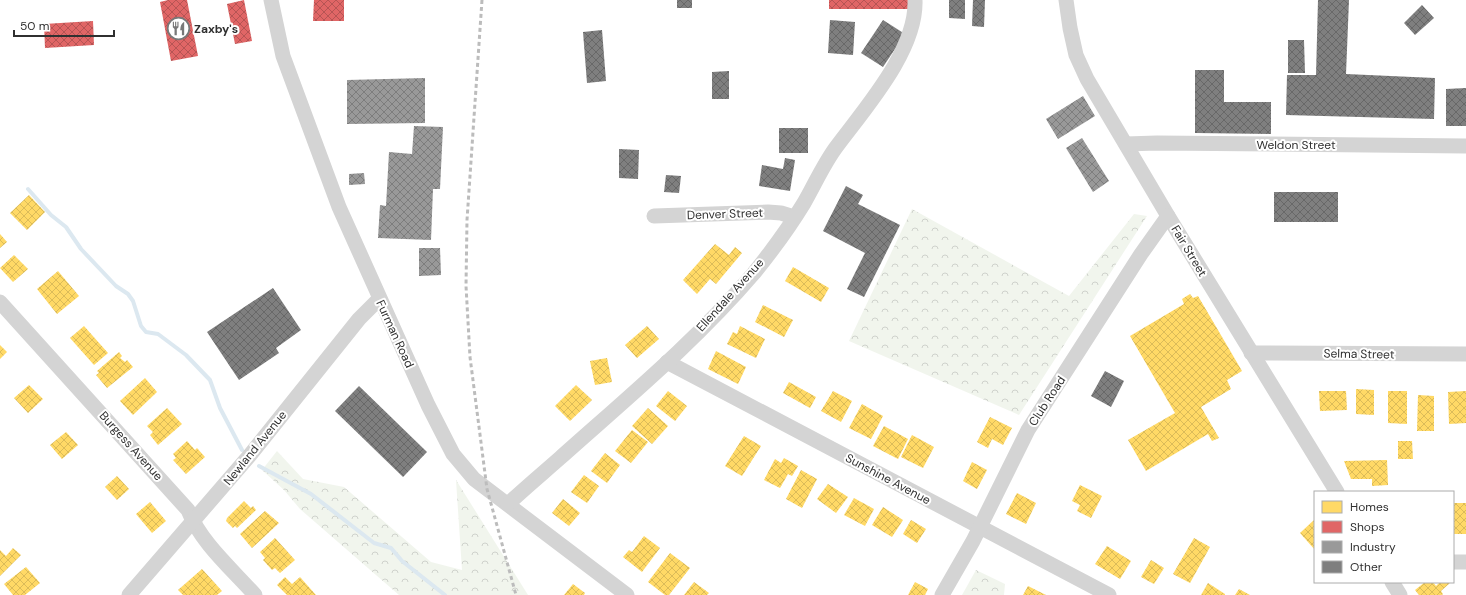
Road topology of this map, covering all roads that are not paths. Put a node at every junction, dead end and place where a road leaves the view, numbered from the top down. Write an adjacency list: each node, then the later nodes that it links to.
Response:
1 (271, 0): 9 (street, Furman Road)
2 (915, 0): 8 (street, Ellendale Avenue)
3 (1066, 0): 4 (street, Fair Street)
4 (1126, 144): 5 (street, Weldon Street); 7 (street, Fair Street)
5 (1466, 146)
6 (654, 216): 8 (street, Denver Street)
7 (1168, 216): 11 (street, Fair Street); 17 (street, Club Road)
8 (794, 217): 13 (street, Ellendale Avenue)
9 (379, 299): 15 (street, Furman Road); 16 (street, Newland Avenue)
10 (0, 302): 16 (street, Burgess Avenue)
11 (1251, 353): 12 (street, Selma Street); 14 (street, Fair Street)
12 (1466, 354)
13 (667, 362): 15 (street, Ellendale Avenue); 17 (street, Sunshine Avenue)
14 (1336, 491)
15 (508, 504): 23 (street, Furman Road)
16 (193, 522): 21 (street, Newland Avenue); 22 (street, Burgess Avenue)
17 (979, 527): 24 (street, Club Road); 25 (street, Sunshine Avenue)
18 (1454, 562): 19 (street)
19 (1466, 562)
20 (1393, 583): 26 (street)
21 (128, 595)
22 (255, 595)
23 (627, 595)
24 (942, 595)
25 (1109, 595)
26 (1400, 595)

